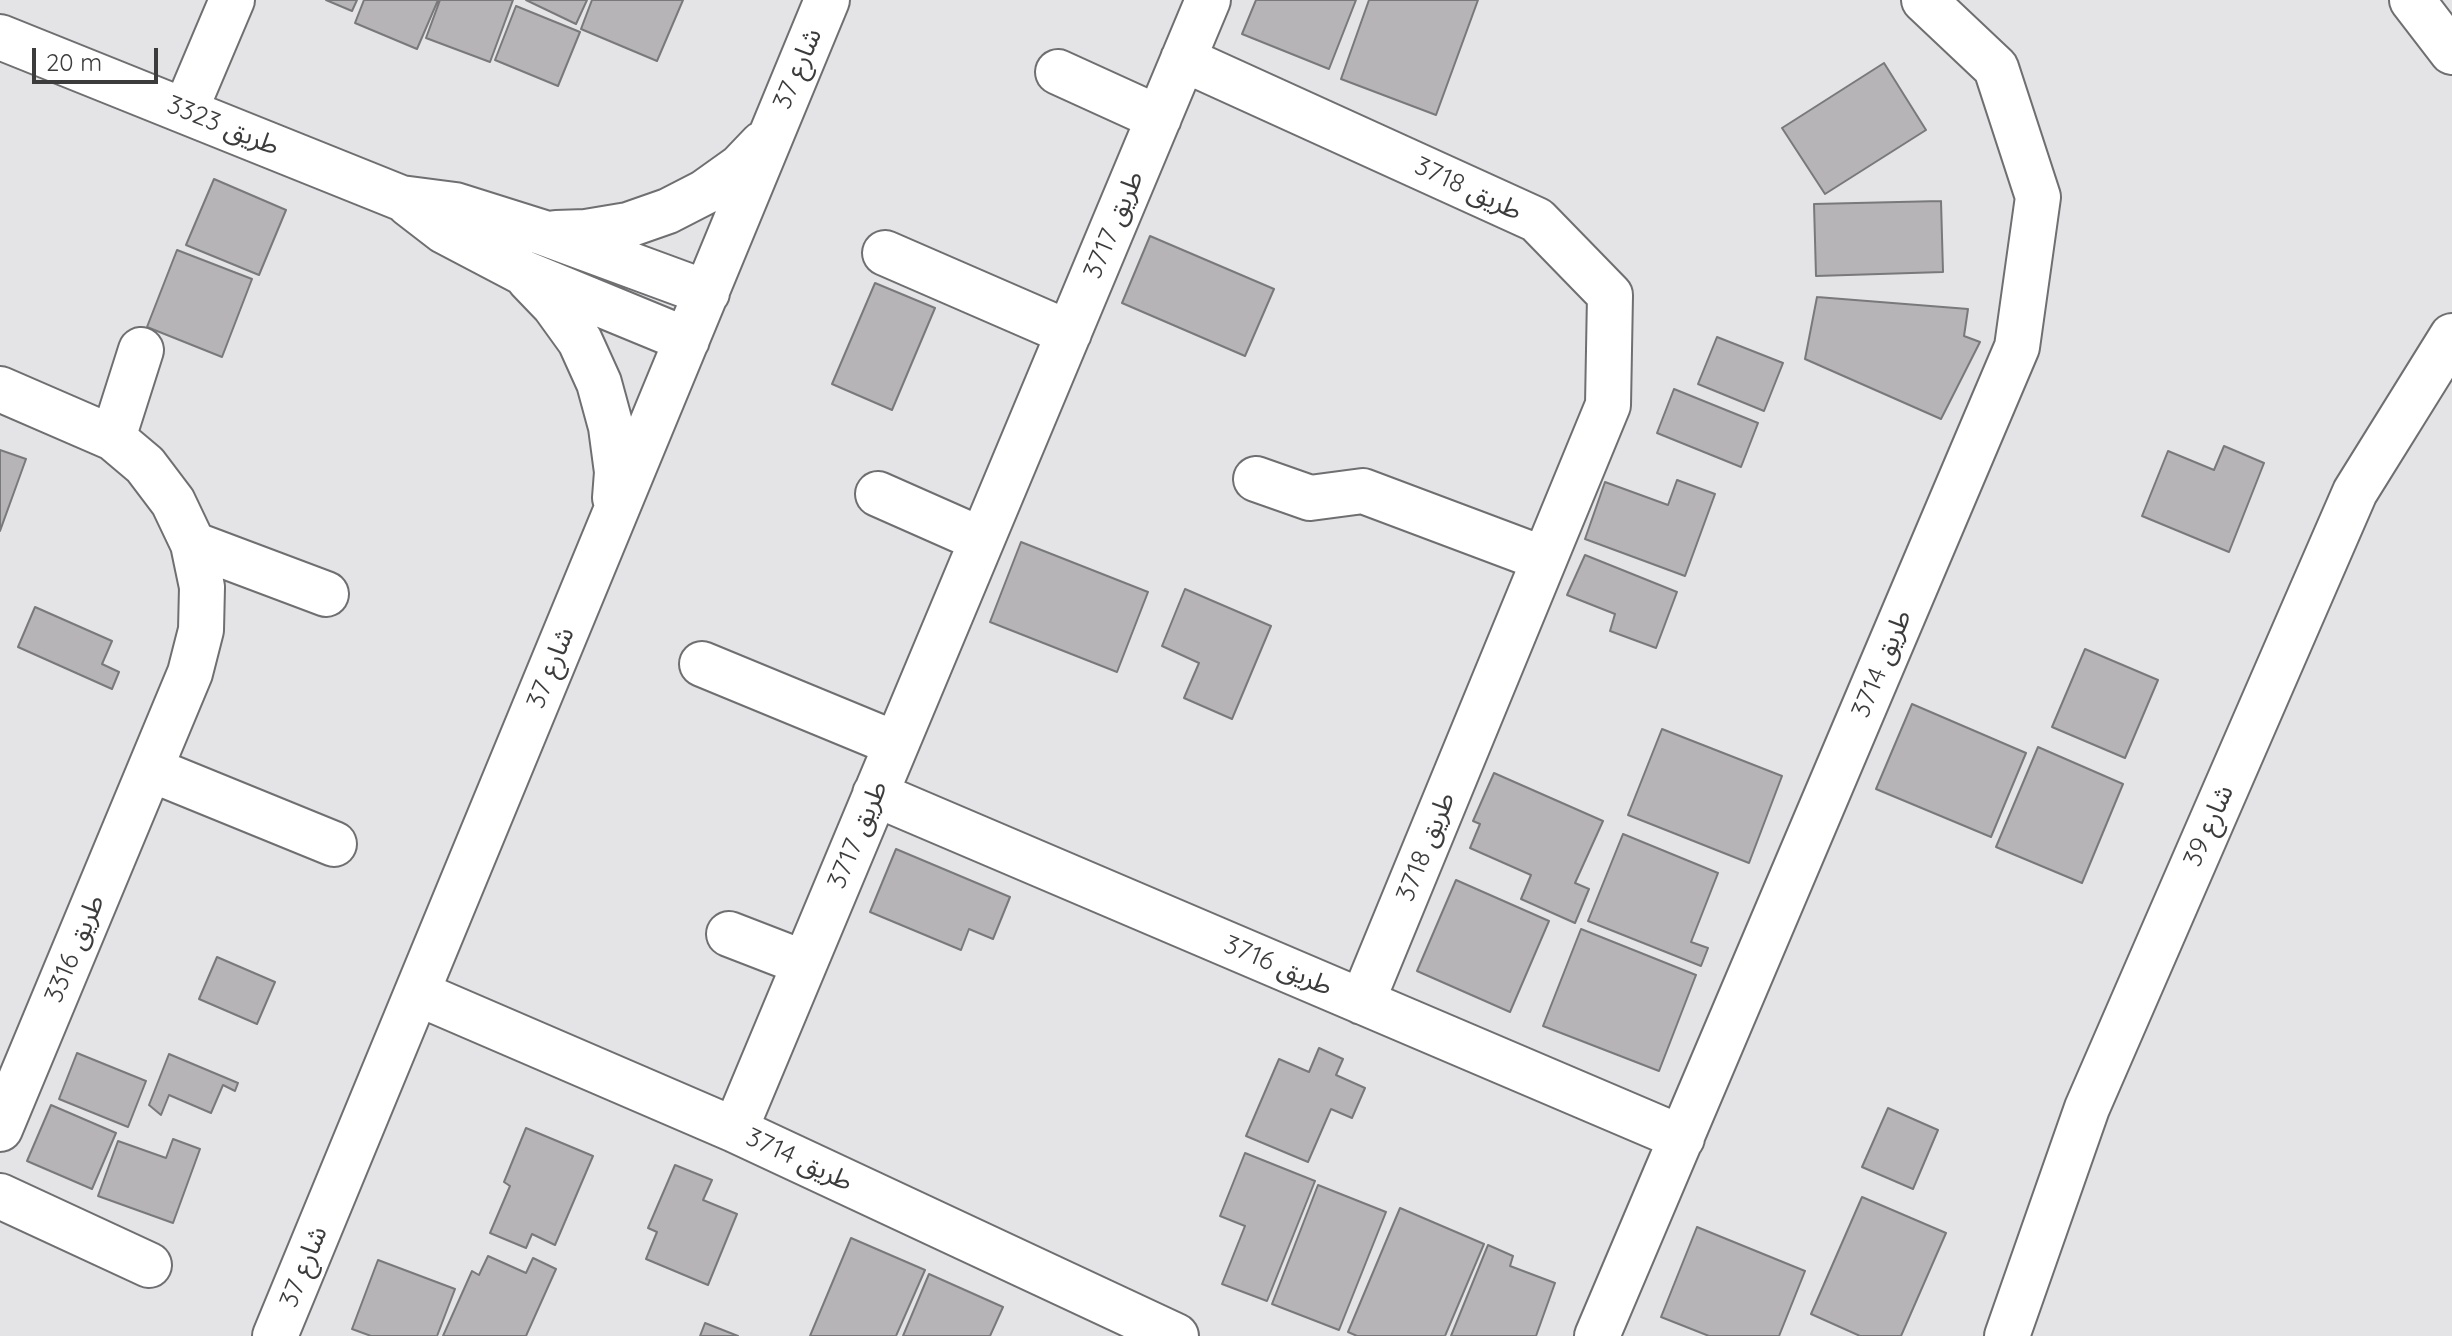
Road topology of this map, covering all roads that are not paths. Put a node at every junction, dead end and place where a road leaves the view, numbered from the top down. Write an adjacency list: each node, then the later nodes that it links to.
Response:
1 (232, 0): 10 (street)
2 (827, 0): 12 (street, شارع 37)
3 (1208, 0): 8 (street, طريق 3717)
4 (1924, 0): 42 (street, طريق 3714)
5 (2412, 0): 7 (street)
6 (0, 37): 10 (street, طريق 3323)
7 (2452, 52)
8 (1183, 59): 11 (street, طريق 3717); 29 (street, طريق 3718)
9 (1058, 72): 11 (street)
10 (185, 111): 13 (street, طريق 3323)
11 (1159, 118): 18 (street, طريق 3717)
12 (769, 137): 14 (street, طريق 3323); 17 (street, شارع 37)
13 (401, 198): 14 (street, طريق 3323); 16 (street, طريق 3323)
14 (544, 233): 17 (street, طريق 3323)
15 (885, 253): 18 (street)
16 (522, 272): 20 (street, طريق 3323); 26 (street, طريق 3323)
17 (707, 293): 20 (street, شارع 37)
18 (1069, 333): 27 (street, طريق 3717)
19 (2452, 336): 48 (street, شارع 39)
20 (687, 340): 26 (street, شارع 37)
21 (141, 350): 23 (street)
22 (0, 389): 23 (street, طريق 3316)
23 (113, 438): 28 (street, طريق 3316)
24 (1256, 479): 29 (street)
25 (878, 494): 27 (street)
26 (614, 517): 38 (street, شارع 37)
27 (982, 540): 32 (street, طريق 3717)
28 (193, 544): 30 (street); 33 (street, طريق 3316)
29 (1544, 559): 39 (street, طريق 3718)
30 (326, 594)
31 (702, 664): 32 (street)
32 (896, 744): 34 (street, طريق 3717)
33 (150, 769): 35 (street); 40 (street, طريق 3316)
34 (875, 794): 37 (street, طريق 3717); 39 (street, طريق 3716)
35 (334, 844)
36 (729, 934): 37 (street)
37 (804, 963): 41 (street, طريق 3717)
38 (417, 993): 41 (street, طريق 3714); 45 (street, شارع 37)
39 (1362, 1002): 42 (street, طريق 3716)
40 (0, 1129)
41 (735, 1130): 46 (street, طريق 3714)
42 (1682, 1138): 47 (street, طريق 3714)
43 (0, 1196): 44 (street)
44 (149, 1265)
45 (275, 1336)
46 (1176, 1336)
47 (1597, 1336)
48 (2007, 1336)

